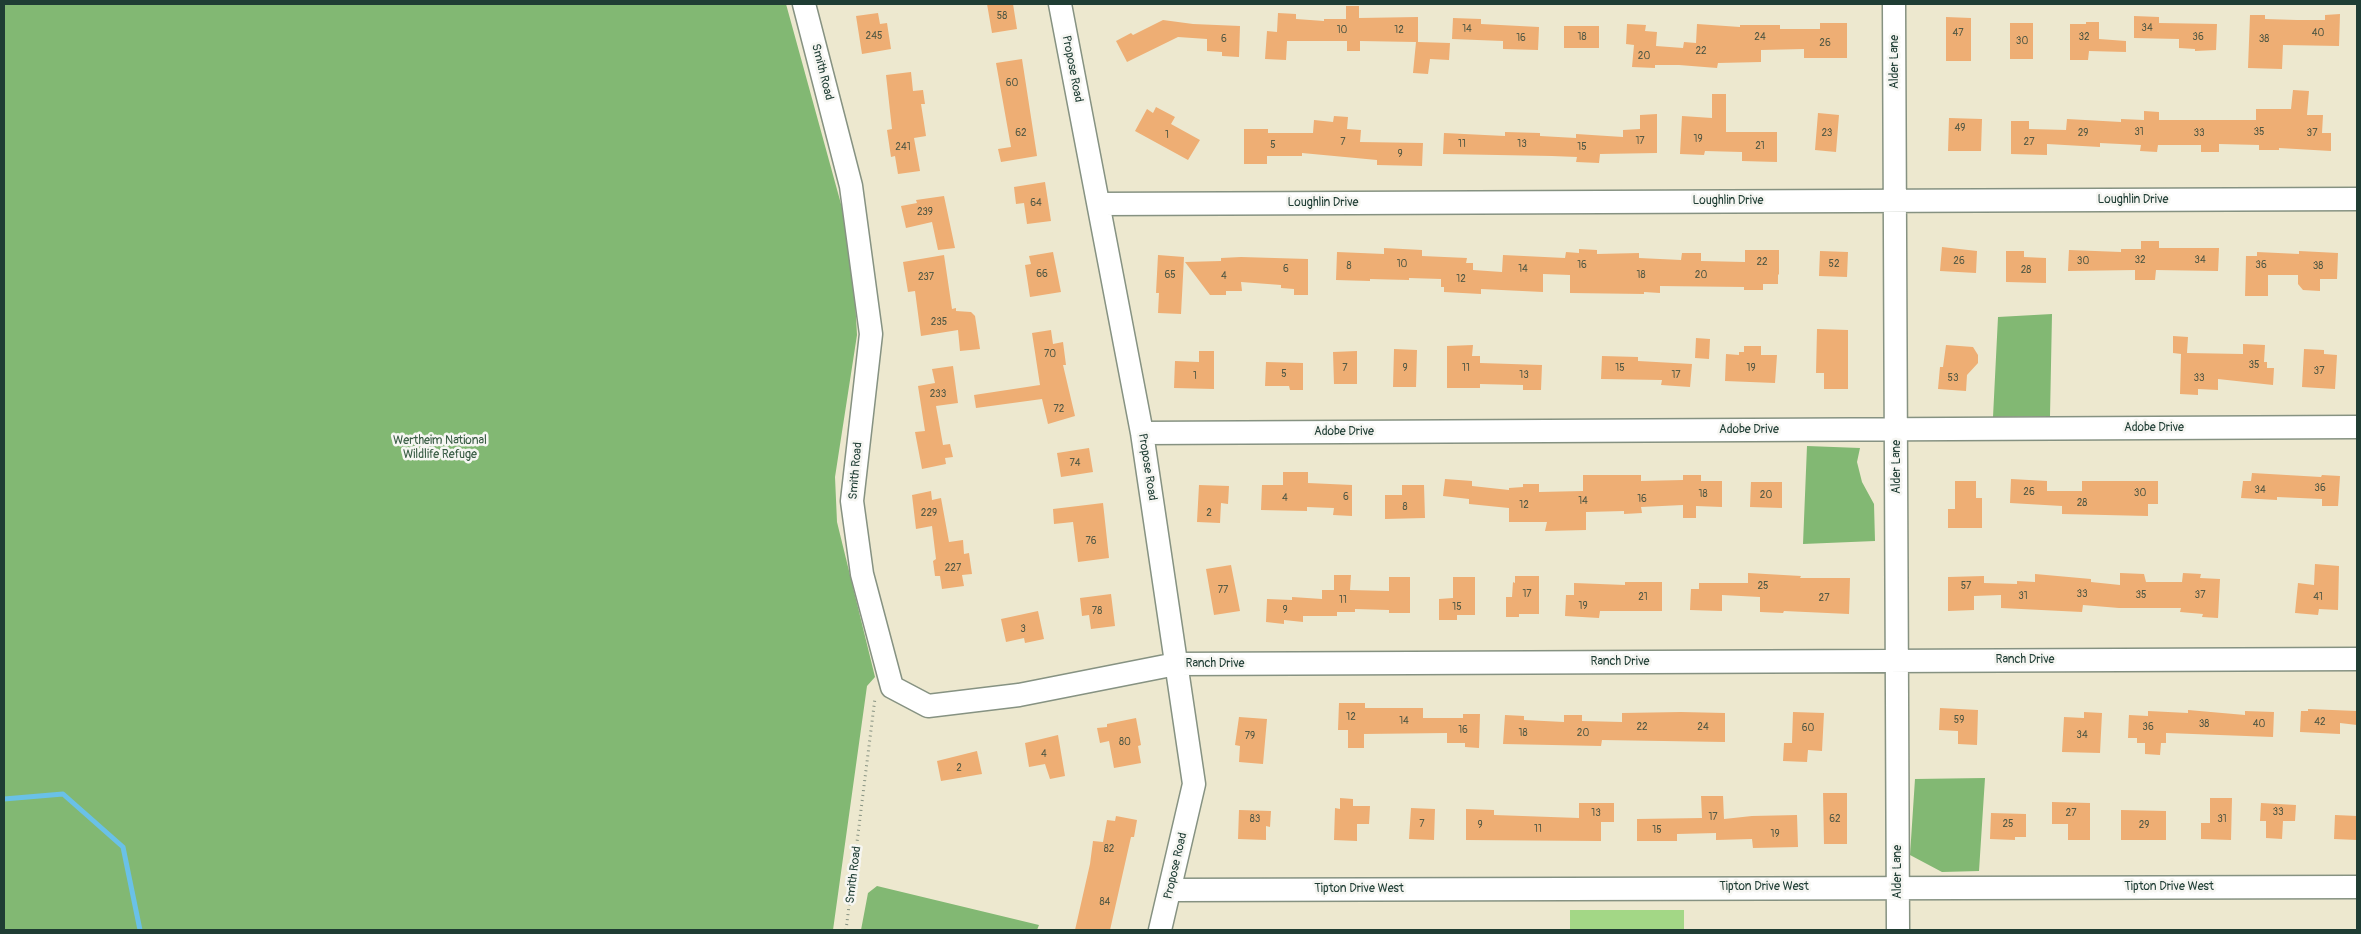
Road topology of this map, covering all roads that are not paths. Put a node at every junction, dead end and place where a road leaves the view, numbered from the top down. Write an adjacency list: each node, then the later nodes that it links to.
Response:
1 (804, 4): 13 (street, Smith Road)
2 (1060, 4): 6 (street, Propose Road)
3 (1894, 4): 5 (street, Alder Lane)
4 (2357, 199): 5 (street, Loughlin Drive)
5 (1896, 201): 6 (street, Loughlin Drive); 8 (street, Alder Lane)
6 (1099, 204): 9 (street, Propose Road)
7 (2357, 427): 8 (street, Adobe Drive)
8 (1897, 429): 9 (street, Adobe Drive); 11 (street, Alder Lane)
9 (1142, 433): 12 (street, Propose Road)
10 (2357, 659): 11 (street, Ranch Drive)
11 (1898, 660): 12 (street, Ranch Drive); 14 (street, Alder Lane)
12 (1176, 664): 13 (street, Ranch Drive); 16 (street, Propose Road)
13 (892, 687)
14 (1898, 886): 15 (street, Tipton Drive West); 16 (street, Tipton Drive West); 18 (street, Alder Lane)
15 (2357, 887)
16 (1171, 890): 17 (street, Propose Road)
17 (1160, 930)
18 (1898, 930)

